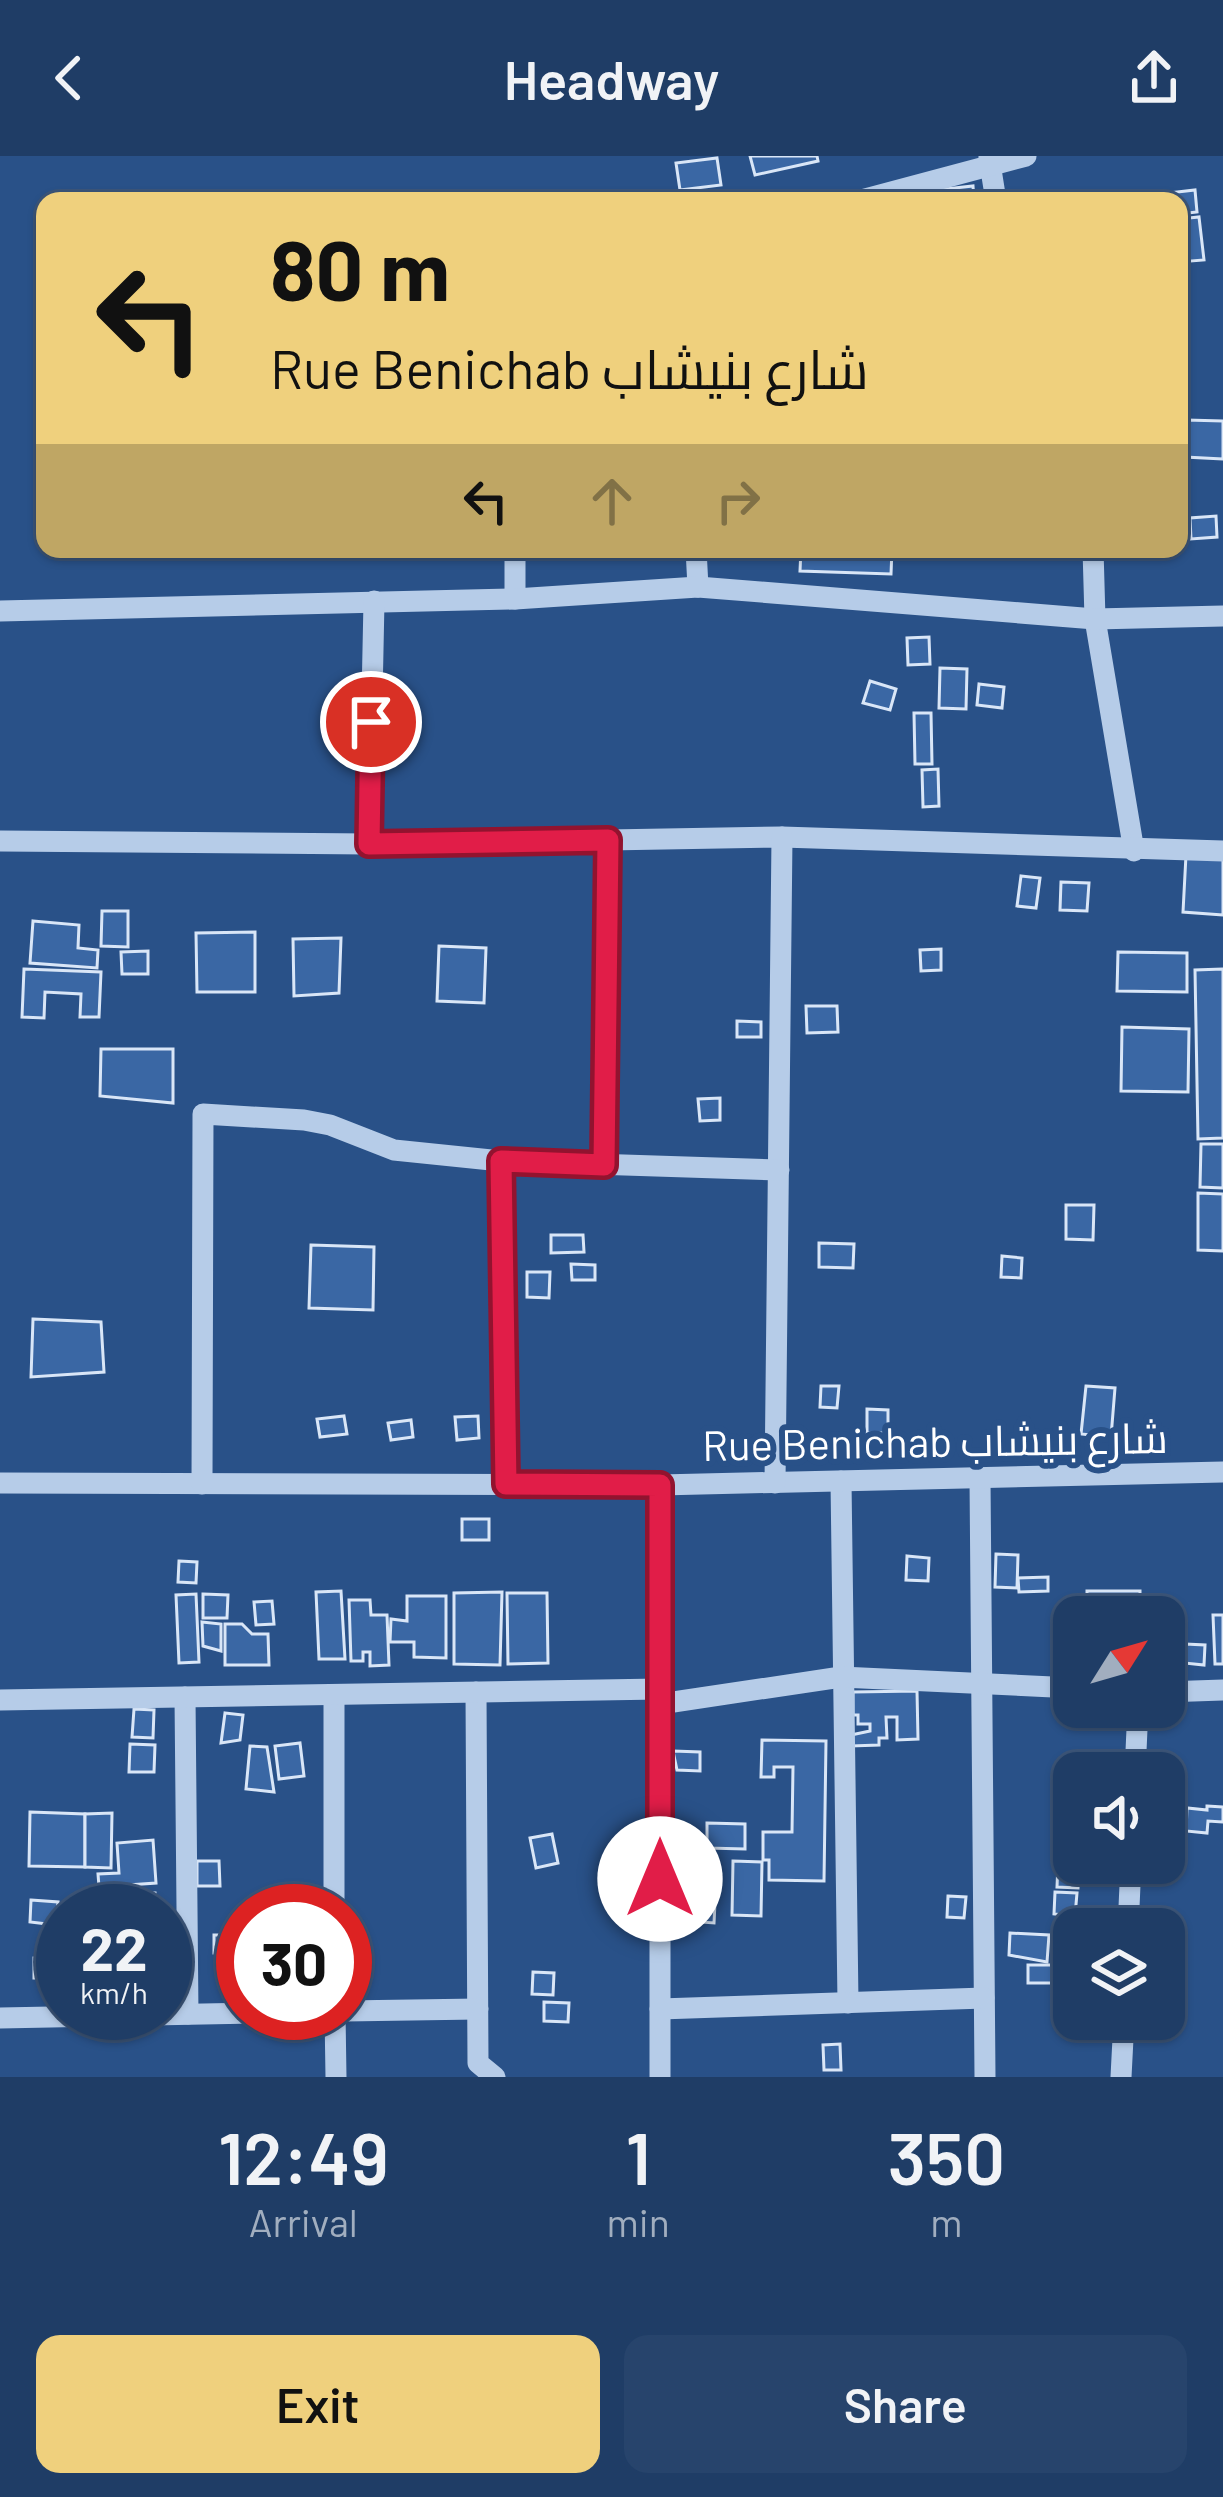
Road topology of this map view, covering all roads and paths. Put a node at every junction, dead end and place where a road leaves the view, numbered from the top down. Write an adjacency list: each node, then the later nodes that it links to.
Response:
1 (1026, 156): 2 (street)
2 (990, 162): 3 (street); 4 (street)
3 (888, 192)
4 (995, 192)
5 (514, 558): 9 (street)
6 (696, 558): 8 (street)
7 (1093, 558): 13 (street)
8 (698, 587): 9 (street); 13 (street)
9 (515, 598): 10 (street)
10 (374, 601): 11 (street); 17 (street)
11 (0, 611)
12 (1223, 616): 13 (street)
13 (1095, 619): 18 (street)
14 (782, 837): 15 (street); 18 (street); 22 (street)
15 (608, 840): 17 (street); 21 (street)
16 (0, 842): 17 (street)
17 (369, 844)
18 (1134, 850): 19 (street)
19 (1223, 851)
20 (501, 1161): 21 (street); 28 (street); 29 (street)
21 (604, 1165): 22 (street)
22 (779, 1170): 26 (street)
23 (1223, 1472): 24 (street, Rue Benichab شارع بنيشاب)
24 (980, 1478): 25 (street, Rue Benichab شارع بنيشاب); 32 (street)
25 (841, 1481): 26 (street, Rue Benichab شارع بنيشاب); 31 (street)
26 (776, 1483): 30 (street, Rue Benichab شارع بنيشاب)
27 (0, 1484): 28 (street, Rue Benichab شارع بنيشاب)
28 (202, 1484): 29 (street, Rue Benichab شارع بنيشاب)
29 (506, 1484): 30 (street, Rue Benichab شارع بنيشاب)
30 (660, 1485): 39 (street)
31 (841, 1677): 32 (street); 39 (street); 44 (street)
32 (984, 1682): 33 (street); 43 (street)
33 (1053, 1687)
34 (1223, 1690): 35 (street)
35 (1185, 1691)
36 (476, 1692): 37 (street); 39 (street); 45 (street)
37 (334, 1695): 38 (street); 42 (street)
38 (185, 1697): 40 (street); 41 (street)
39 (660, 1697): 46 (street)
40 (0, 1700)
41 (187, 1884)
42 (334, 1884)
43 (984, 1998): 44 (street); 55 (street)
44 (848, 2002): 46 (street)
45 (478, 2008): 47 (street); 53 (street)
46 (660, 2009): 54 (street)
47 (372, 2011)
48 (36, 2017): 49 (street)
49 (0, 2018)
50 (335, 2040): 52 (street)
51 (1123, 2040): 56 (street)
52 (336, 2077)
53 (495, 2077)
54 (660, 2077)
55 (986, 2077)
56 (1121, 2077)

